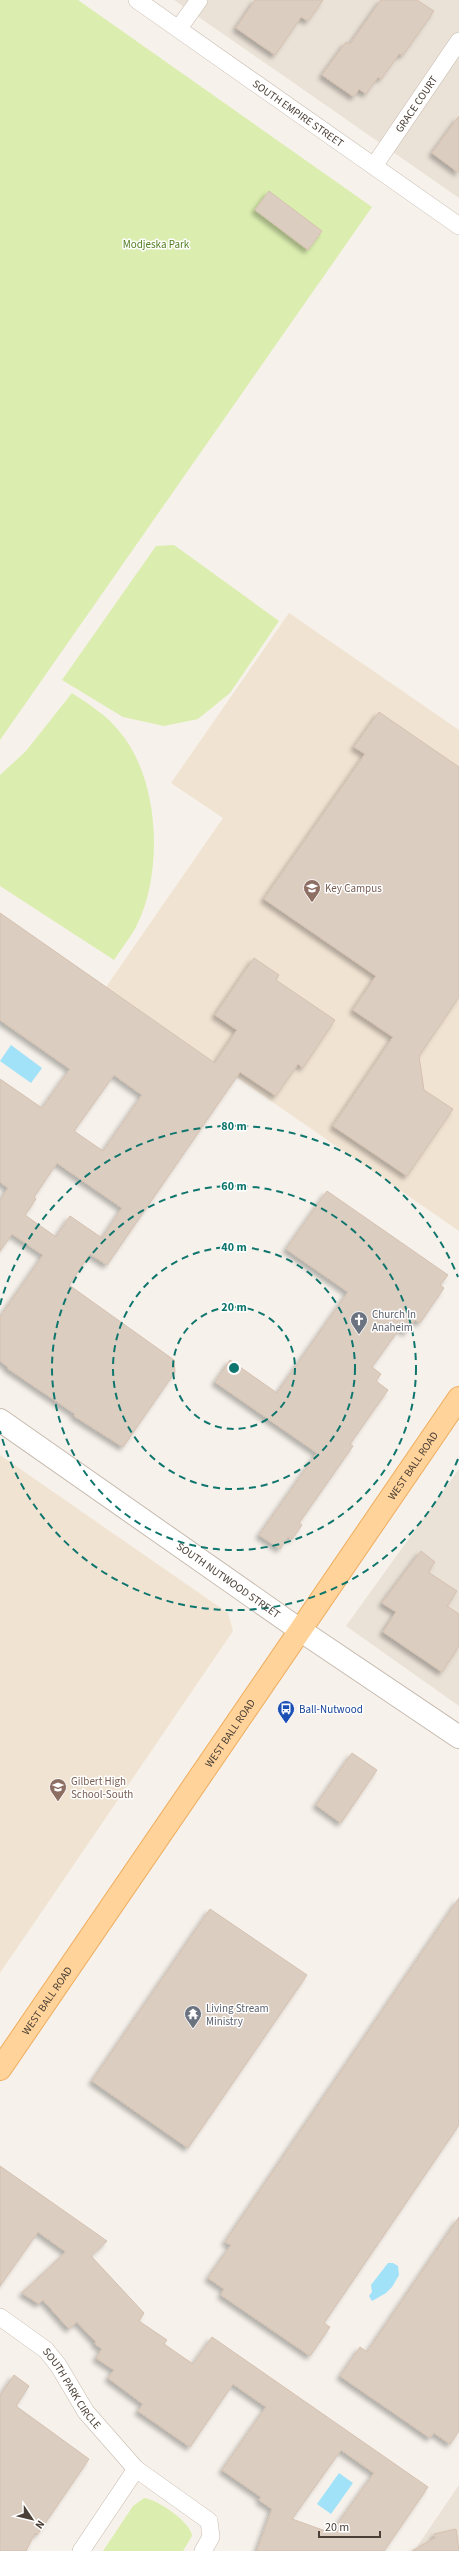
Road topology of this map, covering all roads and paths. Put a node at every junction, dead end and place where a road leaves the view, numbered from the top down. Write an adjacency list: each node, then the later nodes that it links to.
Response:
1 (137, 0): 3 (street, SOUTH EMPIRE STREET)
2 (199, 0): 3 (street)
3 (179, 28): 5 (street, SOUTH EMPIRE STREET)
4 (459, 42): 5 (street, GRACE COURT)
5 (374, 166): 6 (street, SOUTH EMPIRE STREET)
6 (459, 226)
7 (459, 1398): 9 (main road, WEST BALL ROAD)
8 (0, 1420): 9 (street, SOUTH NUTWOOD STREET)
9 (300, 1630): 10 (street, SOUTH NUTWOOD STREET); 11 (main road, WEST BALL ROAD)
10 (459, 1737)
11 (0, 2069)
12 (0, 2317): 13 (street, SOUTH PARK CIRCLE)
13 (136, 2469): 14 (street); 15 (street, SOUTH PARK CIRCLE)
14 (81, 2551)
15 (203, 2551)

